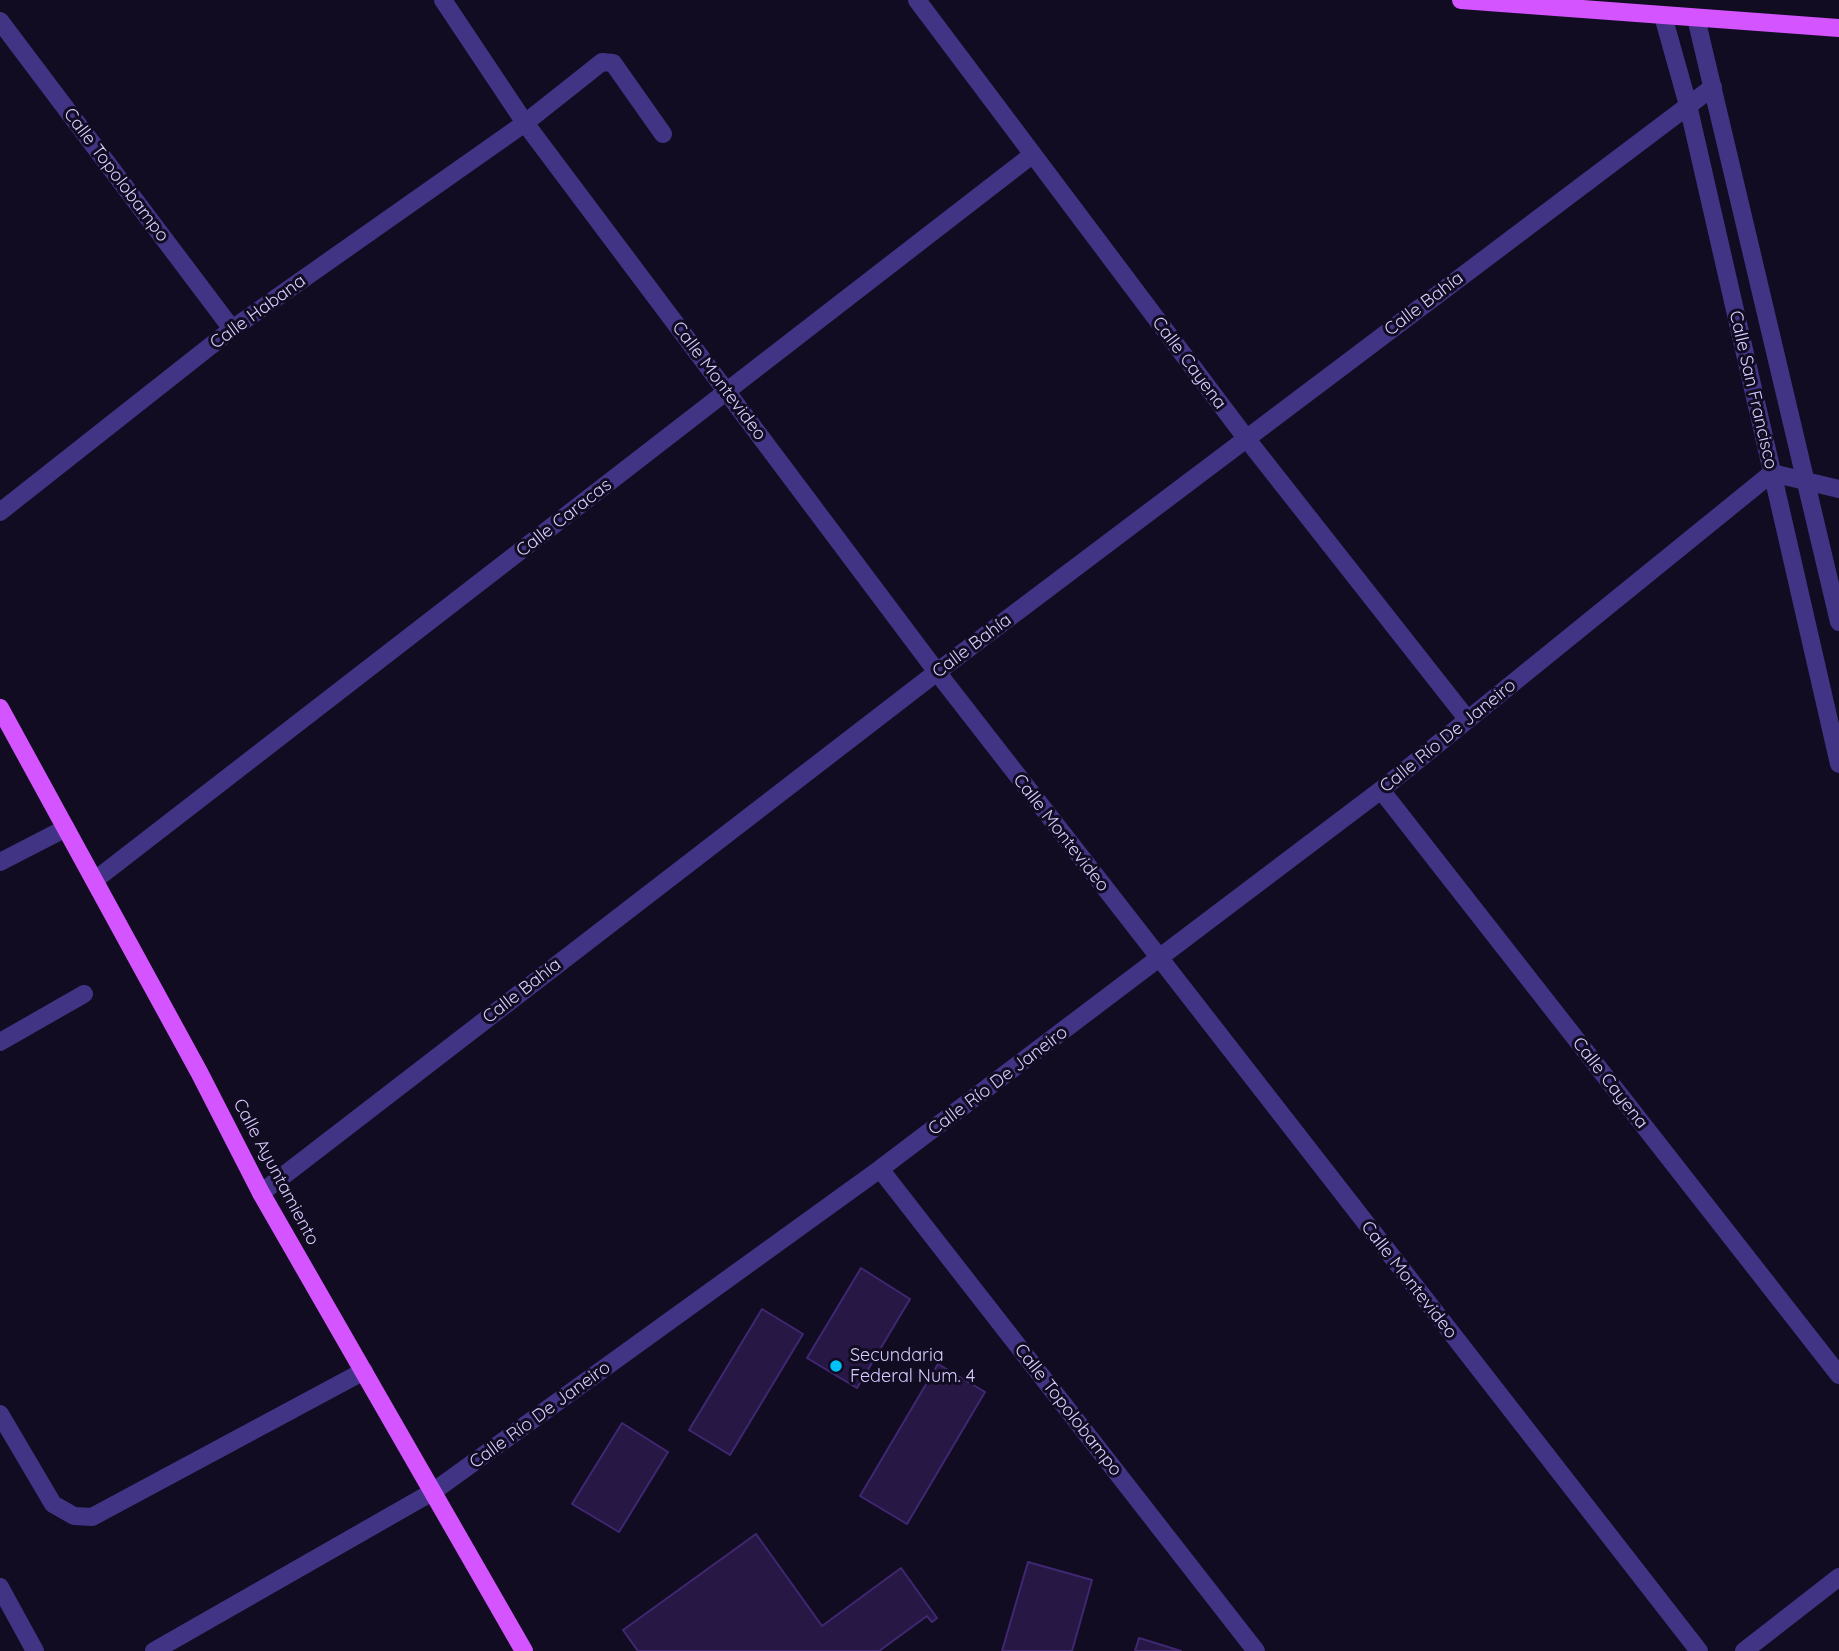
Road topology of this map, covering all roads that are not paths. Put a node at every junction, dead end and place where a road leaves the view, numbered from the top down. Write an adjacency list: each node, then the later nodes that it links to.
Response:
1 (443, 0): 11 (street, Calle Montevideo)
2 (917, 0): 13 (street, Calle Cayena)
3 (1461, 0): 4 (main road)
4 (1586, 5): 5 (main road)
5 (1664, 16): 6 (main road); 10 (street, Calle San Francisco)
6 (1696, 18): 8 (main road); 9 (street, Calle San Francisco)
7 (0, 21): 14 (street, Calle Topolobampo)
8 (1839, 28)
9 (1713, 87): 10 (street, Calle Bahía); 18 (street, Calle San Francisco)
10 (1688, 105): 16 (street, Calle Bahía); 17 (street, Calle San Francisco)
11 (524, 123): 12 (street, Calle Habana); 14 (street, Calle Habana); 15 (street, Calle Montevideo)
12 (663, 134)
13 (1032, 155): 15 (street, Calle Caracas); 16 (street, Calle Cayena)
14 (232, 329): 20 (street, Calle Habana)
15 (727, 392): 22 (street, Calle Montevideo); 29 (street, Calle Caracas)
16 (1246, 438): 22 (street, Calle Bahía); 24 (street, Calle Cayena)
17 (1772, 473): 18 (street); 24 (street, Calle Río De Janeiro); 25 (street, Calle San Francisco)
18 (1806, 480): 19 (street); 21 (street, Calle San Francisco)
19 (1839, 489)
20 (0, 512)
21 (1839, 622)
22 (937, 672): 30 (street, Calle Montevideo); 34 (street, Calle Bahía)
23 (0, 708): 27 (main road, Calle Ayuntamiento)
24 (1468, 720): 26 (street, Calle Río De Janeiro)
25 (1839, 764)
26 (1381, 790): 30 (street, Calle Río De Janeiro); 36 (street, Calle Cayena)
27 (66, 828): 28 (street); 29 (main road, Calle Ayuntamiento)
28 (0, 862)
29 (95, 880): 34 (main road, Calle Ayuntamiento)
30 (1160, 960): 33 (street, Calle Río De Janeiro); 45 (street, Calle Montevideo)
31 (84, 994): 32 (street)
32 (0, 1042)
33 (880, 1169): 38 (street, Calle Río De Janeiro); 44 (street, Calle Topolobampo)
34 (261, 1193): 35 (main road, Calle Ayuntamiento)
35 (364, 1371): 37 (street); 38 (main road, Calle Ayuntamiento)
36 (1839, 1376)
37 (0, 1414)
38 (434, 1491): 42 (street, Calle Río De Janeiro); 43 (main road, Calle Ayuntamiento)
39 (1839, 1577): 46 (street)
40 (0, 1587): 41 (street)
41 (35, 1651)
42 (154, 1651)
43 (524, 1651)
44 (1256, 1651)
45 (1699, 1651)
46 (1744, 1651)

